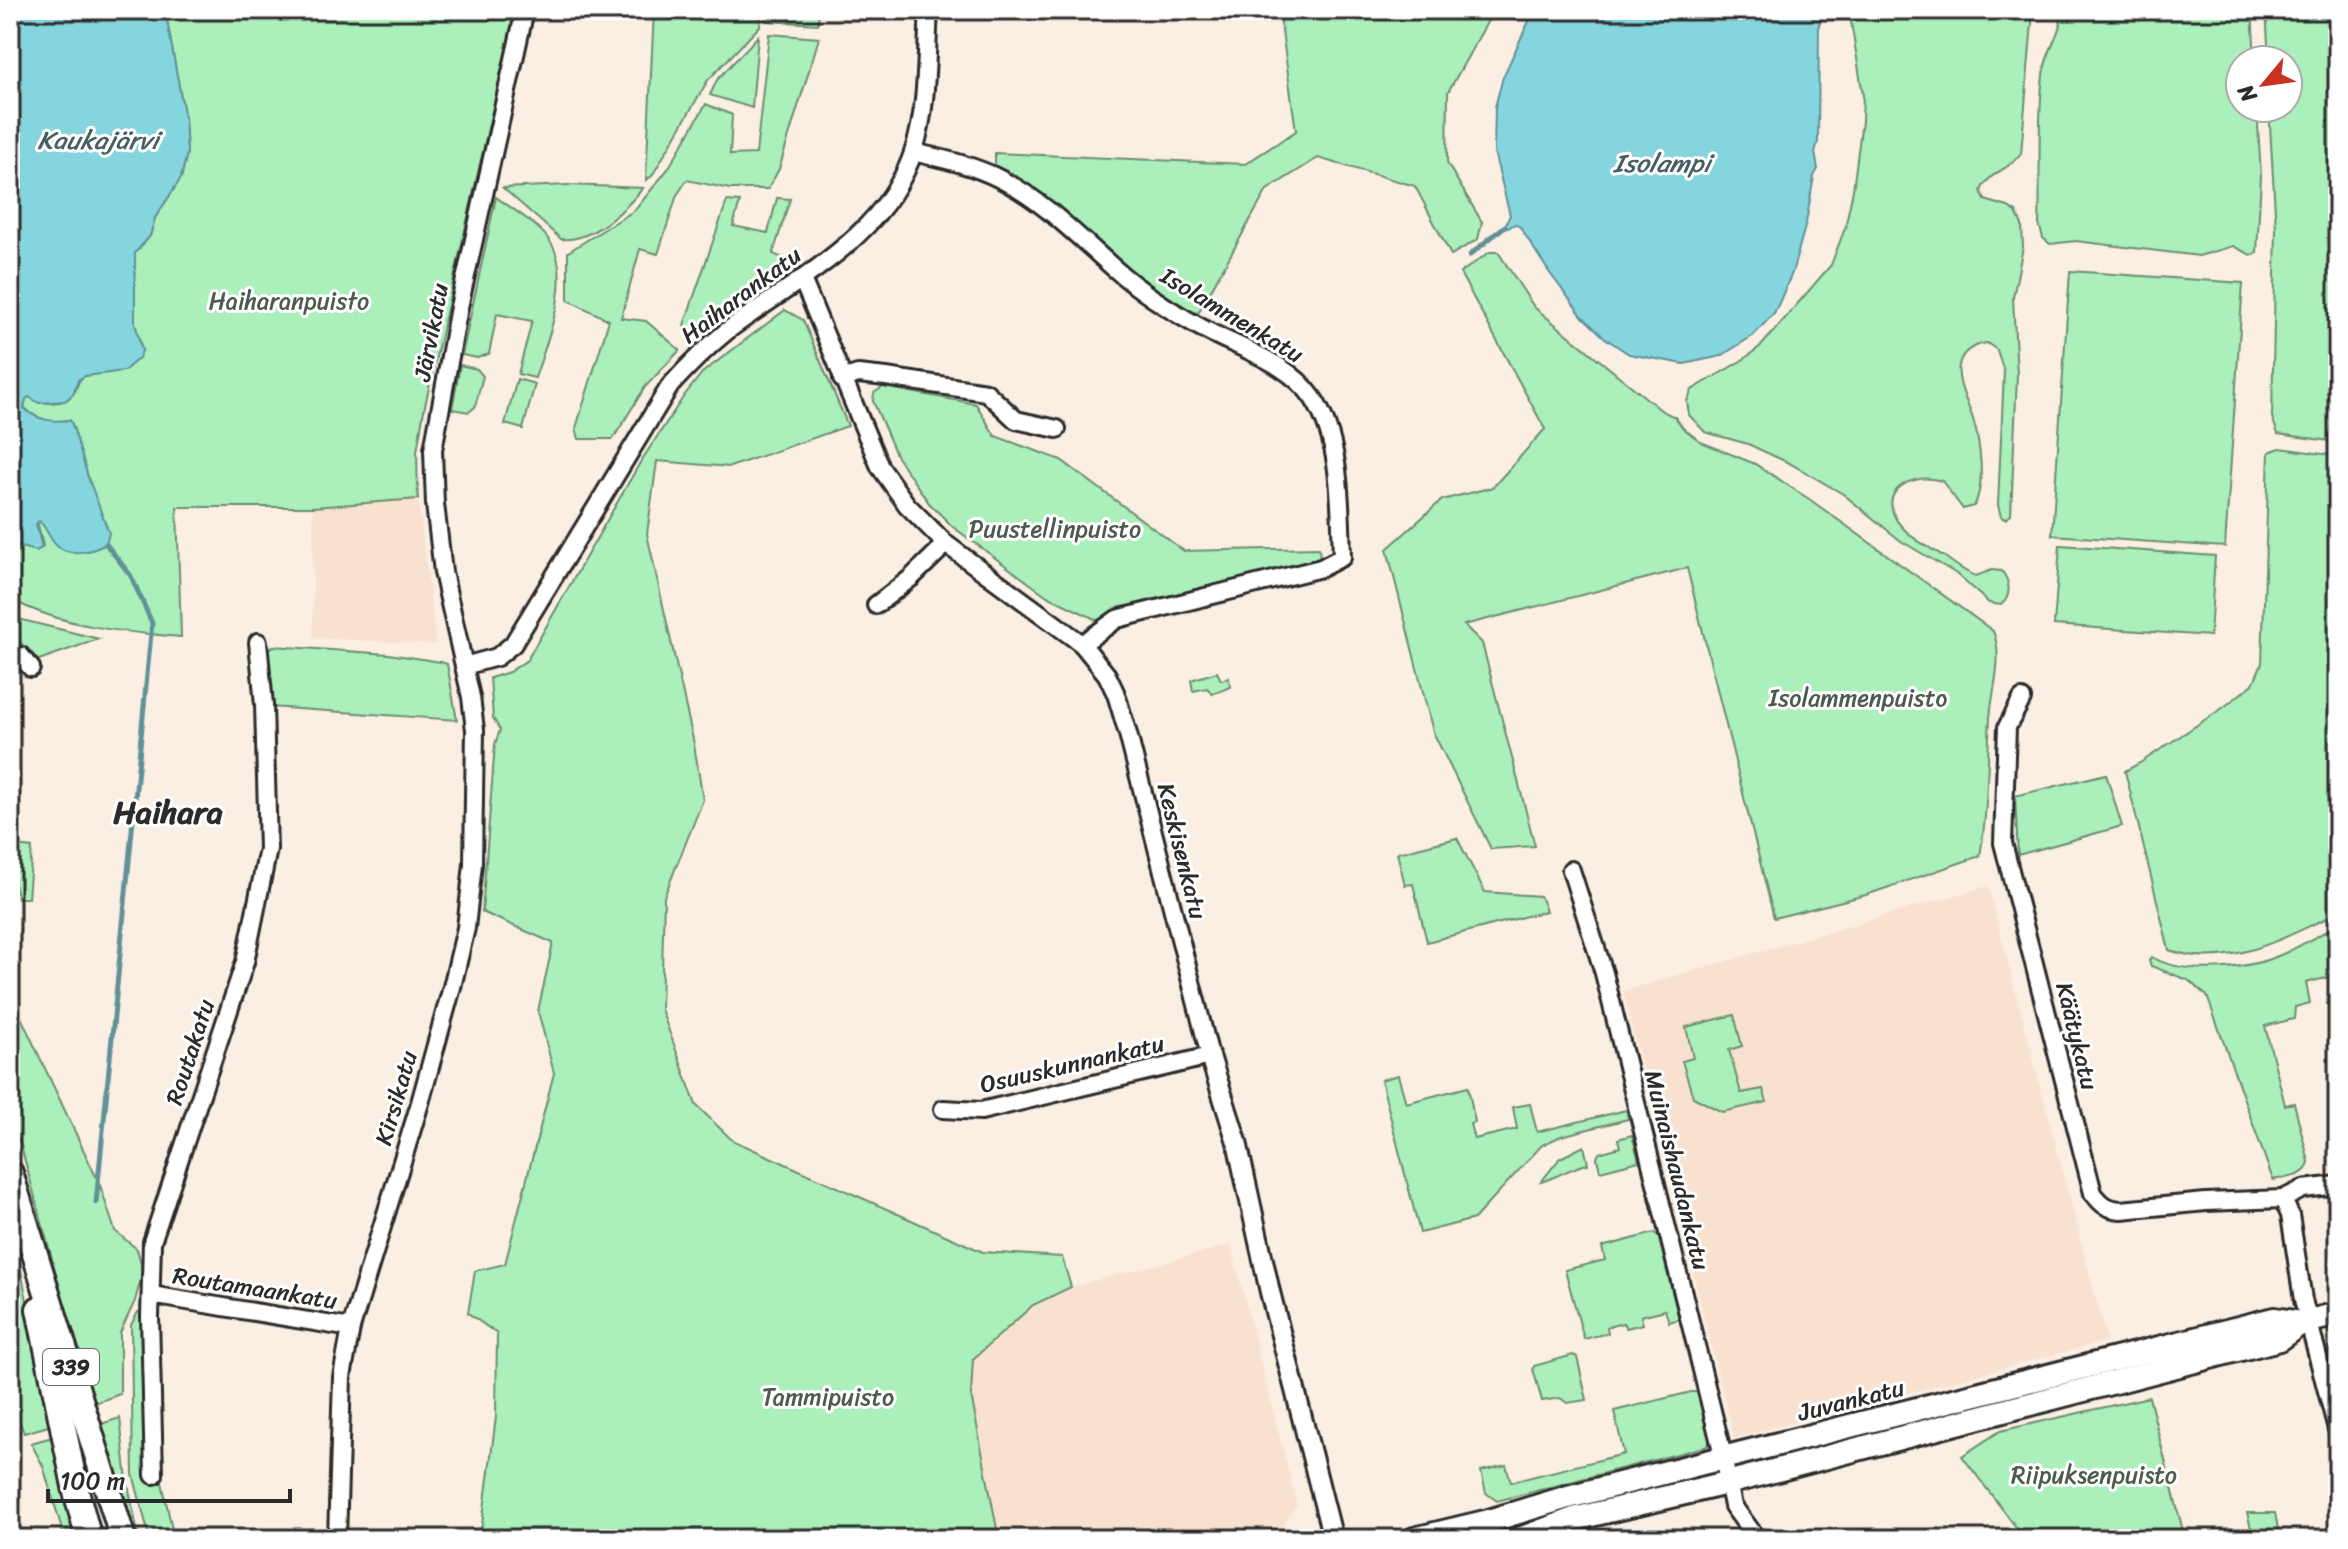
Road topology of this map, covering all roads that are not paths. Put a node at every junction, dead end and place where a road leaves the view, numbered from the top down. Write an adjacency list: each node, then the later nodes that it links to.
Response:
1 (525, 10): 12 (street, Järvikatu)
2 (929, 10): 3 (street, Haiharankatu)
3 (913, 152): 4 (street, Haiharankatu); 10 (street, Isolammenkatu)
4 (802, 279): 5 (street, Keskisenkatu); 12 (street, Haiharankatu)
5 (842, 379): 6 (street); 7 (street, Keskisenkatu)
6 (1057, 429)
7 (946, 544): 8 (street); 10 (street, Keskisenkatu)
8 (876, 605)
9 (258, 642): 21 (street, Routakatu)
10 (1082, 644): 16 (street, Keskisenkatu)
11 (10, 655): 13 (street)
12 (464, 666): 24 (street, Kirsikatu)
13 (31, 668)
14 (2022, 699): 20 (street, Käätykatu)
15 (1571, 870): 26 (street, Muinaishaudankatu)
16 (1210, 1056): 17 (street, Osuuskunnankatu); 32 (street, Keskisenkatu)
17 (943, 1109)
18 (13, 1185): 29 (main road, 339); 30 (main road, 339)
19 (2338, 1185): 20 (street, Käätykatu)
20 (2283, 1199): 23 (street)
21 (151, 1295): 24 (street, Routamaankatu); 27 (street, Routakatu)
22 (2338, 1314): 23 (main road, Juvankatu)
23 (2305, 1322): 25 (street); 26 (main road, Juvankatu); 28 (main road, Juvankatu)
24 (351, 1328): 31 (street, Kirsikatu)
25 (2338, 1433)
26 (1722, 1458): 28 (street, Muinaishaudankatu); 33 (main road, Juvankatu)
27 (154, 1475)
28 (1727, 1483): 34 (main road, Juvankatu); 35 (street, Muinaishaudankatu)
29 (89, 1539)
30 (123, 1539)
31 (337, 1539)
32 (1333, 1539)
33 (1414, 1539)
34 (1519, 1539)
35 (1757, 1539)

